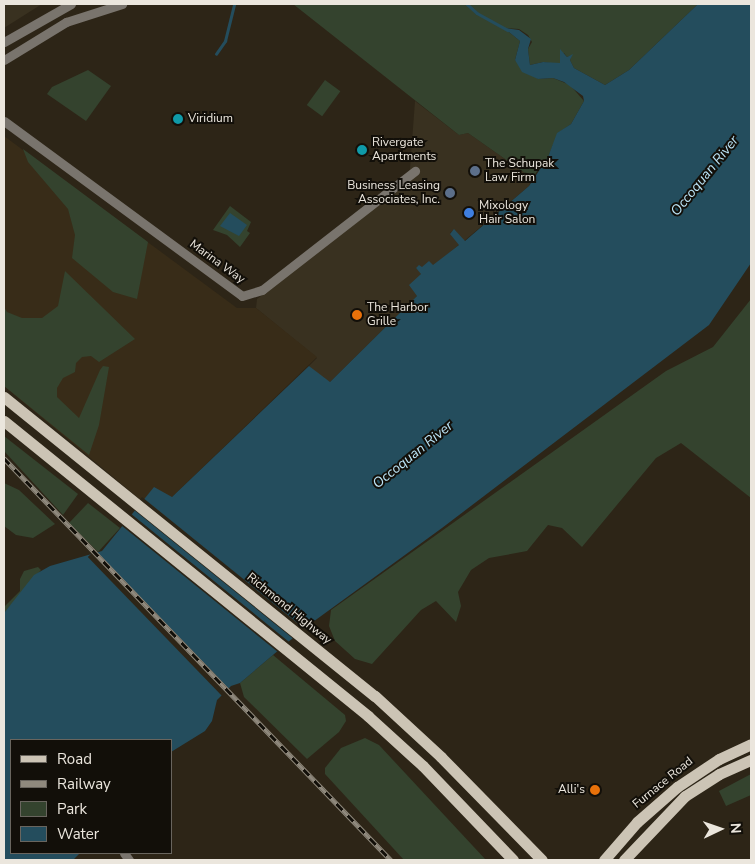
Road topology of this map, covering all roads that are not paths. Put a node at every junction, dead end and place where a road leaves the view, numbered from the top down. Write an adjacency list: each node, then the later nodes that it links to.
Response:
1 (71, 4): 3 (street)
2 (122, 4): 4 (street)
3 (4, 42)
4 (4, 60)
5 (4, 121): 6 (street, Marina Way)
6 (415, 171)
7 (4, 397): 12 (main road, Richmond Highway)
8 (4, 421): 11 (main road)
9 (751, 744): 13 (main road, Furnace Road)
10 (751, 760): 14 (main road, Furnace Road)
11 (513, 860)
12 (542, 860)
13 (604, 860)
14 (624, 860)

